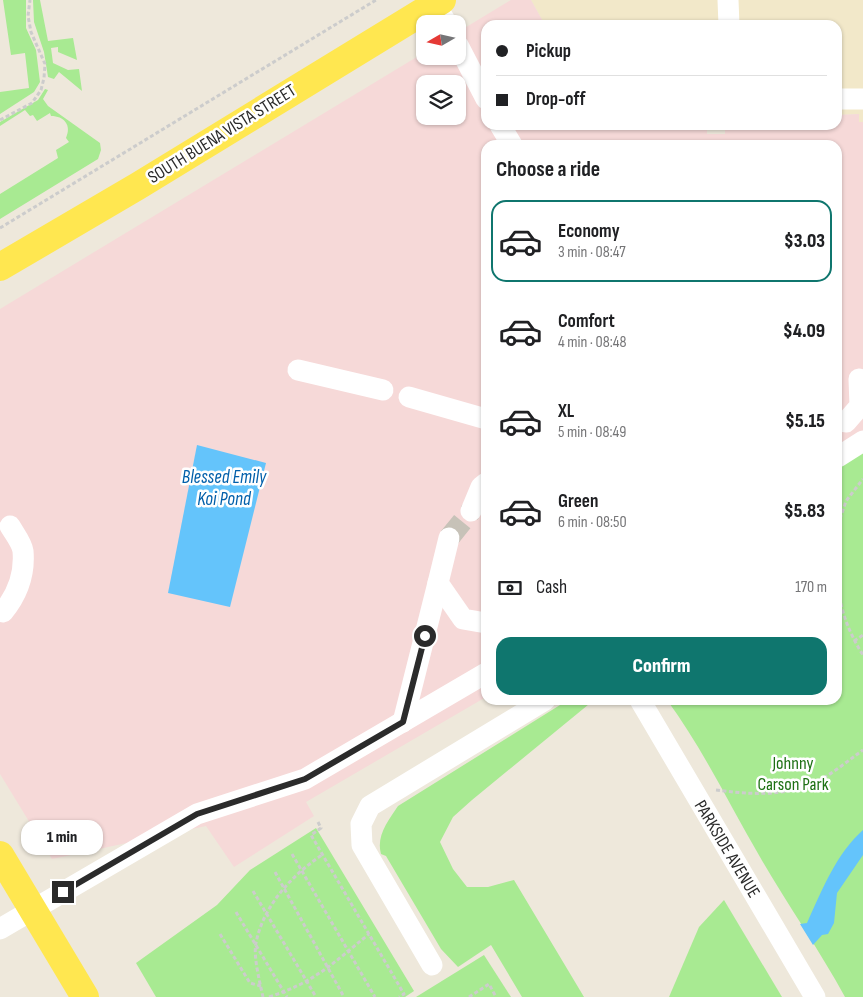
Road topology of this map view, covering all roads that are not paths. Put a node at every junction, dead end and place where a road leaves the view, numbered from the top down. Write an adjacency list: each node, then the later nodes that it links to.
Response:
1 (728, 0): 3 (street)
2 (439, 5): 8 (main road, SOUTH BUENA VISTA STREET)
3 (729, 20)
4 (466, 61): 5 (street)
5 (481, 90)
6 (842, 99): 7 (street)
7 (863, 99)
8 (0, 266)
9 (298, 370): 11 (street)
10 (859, 379): 14 (street)
11 (383, 390)
12 (409, 397): 13 (street)
13 (481, 418)
14 (849, 420)
15 (863, 441): 16 (street)
16 (842, 454)
17 (481, 487): 18 (street)
18 (471, 511)
19 (10, 526): 22 (street)
20 (450, 538): 21 (street)
21 (438, 584): 23 (street); 27 (street)
22 (4, 612)
23 (481, 622)
24 (481, 676): 27 (street)
25 (537, 705): 31 (street)
26 (643, 705): 33 (street, PARKSIDE AVENUE)
27 (403, 722): 29 (street)
28 (0, 855): 29 (main road)
29 (33, 910): 30 (street); 32 (main road)
30 (0, 929)
31 (432, 965)
32 (85, 997)
33 (814, 997)

